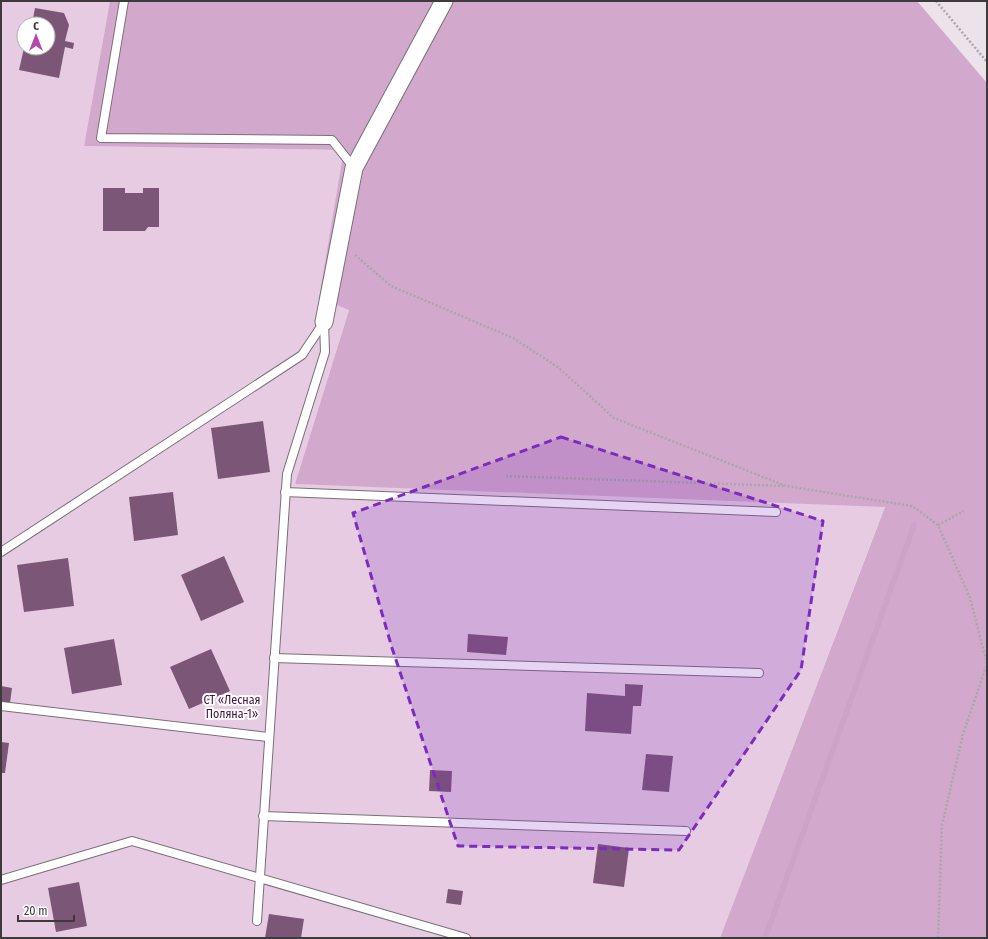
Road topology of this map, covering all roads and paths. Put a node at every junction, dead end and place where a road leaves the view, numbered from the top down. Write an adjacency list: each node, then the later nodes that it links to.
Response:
1 (124, 1): 5 (lane)
2 (444, 1): 5 (street)
3 (936, 1): 4 (path)
4 (987, 62)
5 (354, 168): 6 (street)
6 (340, 242): 7 (street); 9 (path)
7 (324, 322): 10 (lane); 14 (lane)
8 (506, 476): 9 (path)
9 (786, 486): 13 (path)
10 (285, 492): 12 (lane); 15 (lane)
11 (964, 511): 13 (path)
12 (776, 512)
13 (938, 525): 16 (path)
14 (1, 552)
15 (274, 658): 17 (lane); 19 (lane)
16 (987, 664): 26 (path)
17 (759, 673)
18 (1, 706): 19 (lane)
19 (268, 737): 20 (lane)
20 (263, 816): 21 (lane); 22 (lane)
21 (686, 831)
22 (259, 878): 23 (lane); 24 (lane); 25 (lane)
23 (1, 880)
24 (257, 921)
25 (466, 938)
26 (938, 938)

